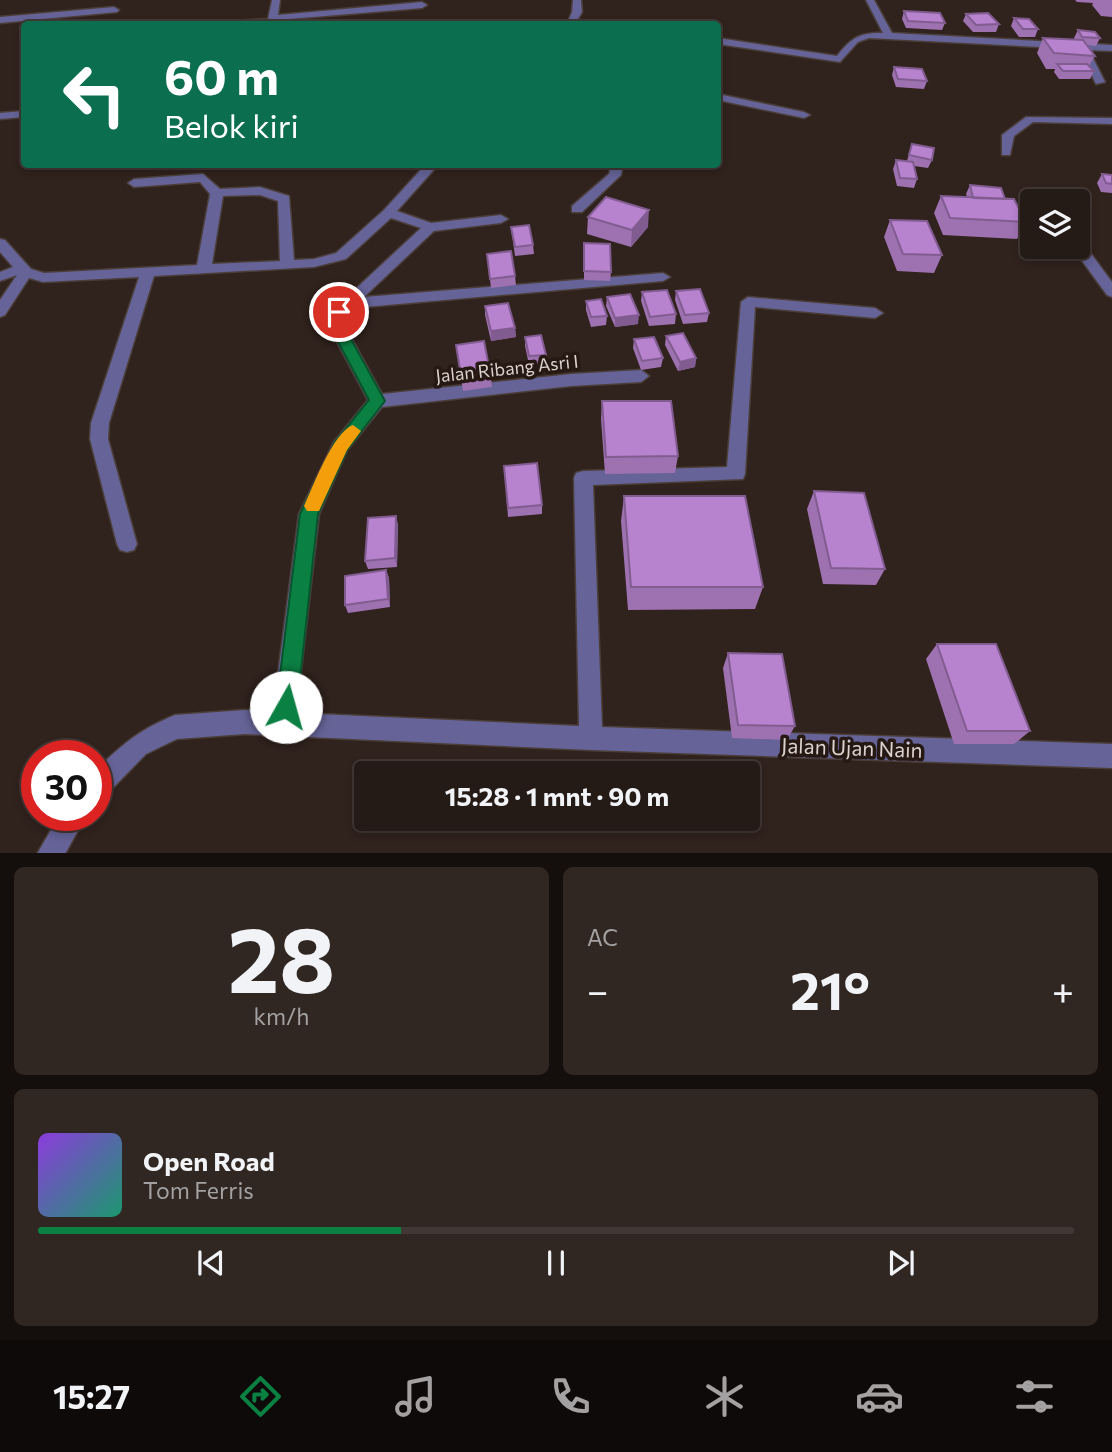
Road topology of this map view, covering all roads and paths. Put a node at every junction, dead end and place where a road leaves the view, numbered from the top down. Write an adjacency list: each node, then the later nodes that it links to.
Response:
1 (276, 0): 7 (street)
2 (577, 0): 8 (street)
3 (870, 0): 9 (street)
4 (422, 5): 7 (street)
5 (114, 10): 6 (street)
6 (0, 20)
7 (273, 21)
8 (572, 21)
9 (889, 36): 10 (street); 11 (street)
10 (721, 41)
11 (1082, 46): 12 (street); 13 (street)
12 (1112, 48)
13 (1100, 82)
14 (721, 98): 16 (street)
15 (21, 114): 17 (street)
16 (804, 115)
17 (0, 116)
18 (1112, 121): 19 (street)
19 (1006, 152)
20 (429, 168): 25 (street)
21 (614, 168): 24 (street)
22 (134, 183): 23 (street)
23 (217, 193): 30 (street); 31 (street)
24 (577, 209)
25 (389, 213): 27 (street); 30 (street)
26 (500, 219): 27 (street)
27 (430, 227): 37 (street)
28 (0, 243): 32 (street)
29 (1088, 259): 36 (street)
30 (287, 265): 31 (street)
31 (204, 268): 33 (street)
32 (24, 270): 33 (street); 34 (street); 38 (street)
33 (148, 272): 42 (street)
34 (0, 277)
35 (663, 277): 37 (street)
36 (1112, 292)
37 (351, 303): 41 (street)
38 (0, 313)
39 (875, 313): 44 (street)
40 (641, 376): 41 (street, Jalan Ribang Asri I)
41 (377, 401): 43 (street)
42 (127, 544)
43 (283, 724): 44 (street, Jalan Ujan Nain); 46 (street, Jalan Ujan Nain)
44 (592, 738): 45 (street, Jalan Ujan Nain)
45 (1112, 756)
46 (112, 771)
47 (64, 831): 48 (street)
48 (50, 853)

